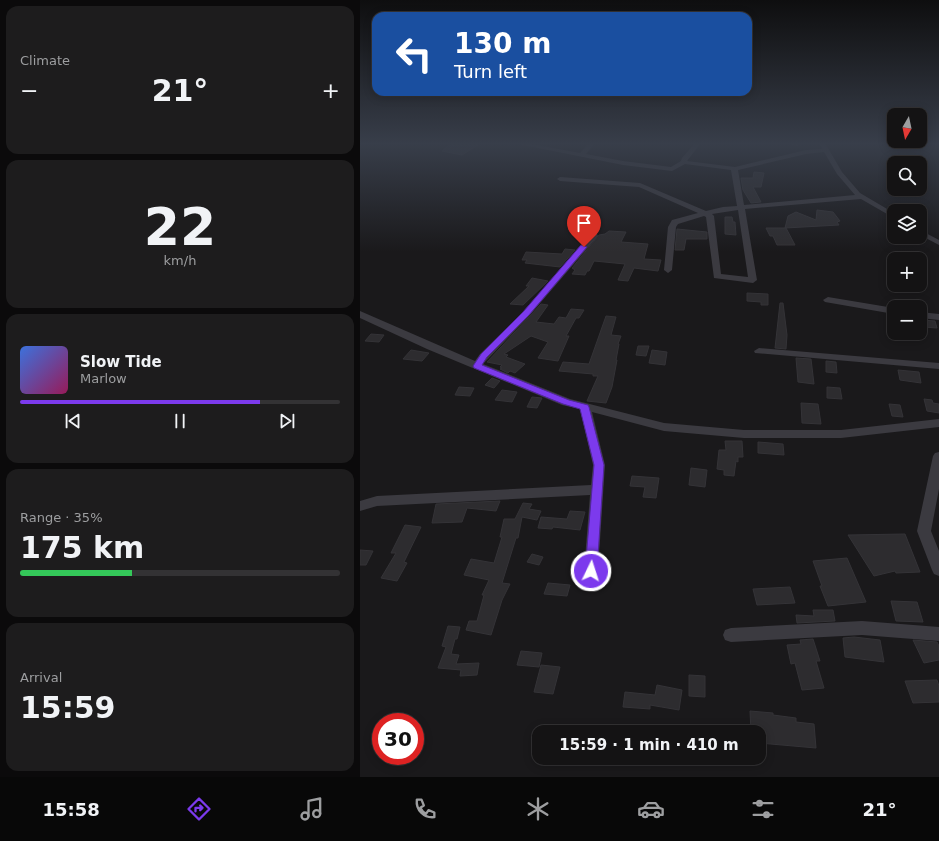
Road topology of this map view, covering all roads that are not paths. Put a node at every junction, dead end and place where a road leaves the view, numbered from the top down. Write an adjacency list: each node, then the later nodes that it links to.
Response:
1 (563, 179): 7 (street)
2 (735, 179): 5 (street)
3 (845, 179): 4 (street)
4 (862, 197): 5 (street); 6 (street)
5 (741, 208): 7 (street); 7 (street)
6 (887, 212)
7 (704, 213): 11 (street)
8 (594, 236): 18 (street)
9 (927, 236): 10 (street)
10 (939, 243)
11 (668, 270)
12 (828, 300): 13 (street)
13 (887, 310)
14 (360, 314): 18 (street)
15 (927, 316): 16 (street)
16 (939, 317)
17 (759, 351): 19 (street)
18 (477, 366): 20 (street)
19 (939, 366)
20 (585, 407): 21 (street); 23 (street)
21 (939, 423)
22 (939, 456): 25 (street)
23 (597, 490): 24 (street); 26 (street)
24 (360, 506)
25 (939, 570)
26 (591, 571)
27 (939, 634): 28 (street)
28 (731, 635)

